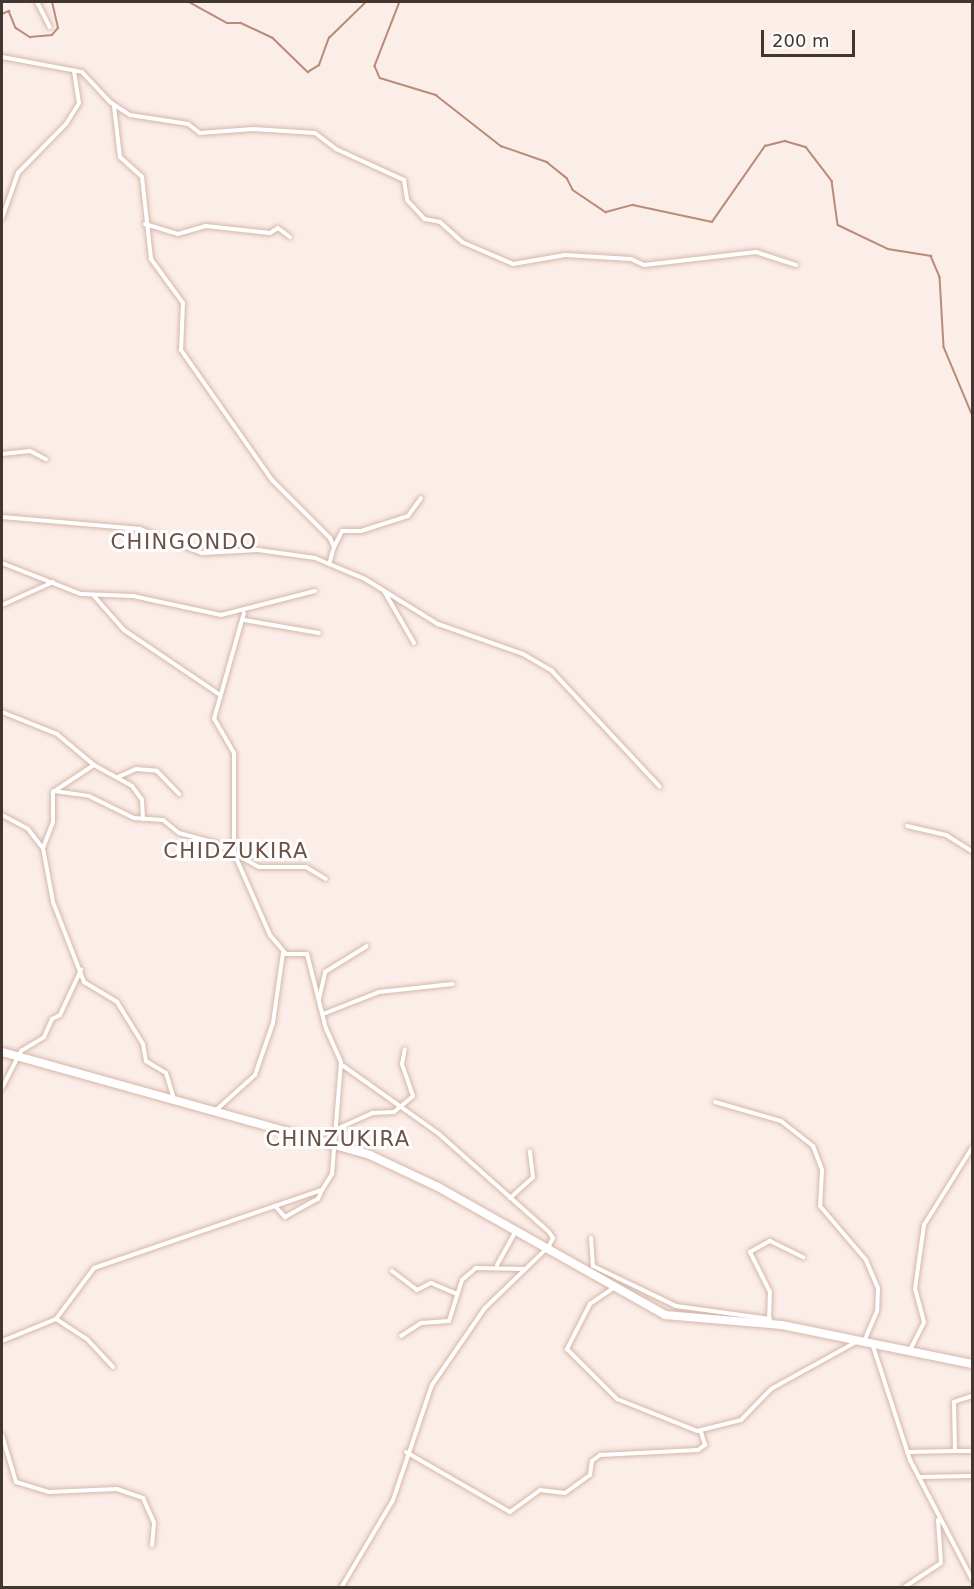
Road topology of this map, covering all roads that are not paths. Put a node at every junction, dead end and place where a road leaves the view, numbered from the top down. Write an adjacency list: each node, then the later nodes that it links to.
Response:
1 (37, 2): 2 (street)
2 (50, 27)
3 (2, 57): 4 (street)
4 (74, 69): 5 (street); 6 (street)
5 (114, 106): 7 (street); 9 (street)
6 (2, 218)
7 (145, 224): 8 (street); 14 (street)
8 (290, 237)
9 (796, 265)
10 (2, 454): 11 (street)
11 (46, 459)
12 (421, 498): 14 (street)
13 (2, 517): 16 (street)
14 (334, 547): 16 (street)
15 (2, 562): 17 (street)
16 (329, 564): 18 (street)
17 (54, 582): 20 (street); 21 (street)
18 (382, 588): 25 (street); 30 (street)
19 (315, 591): 22 (street)
20 (94, 595): 22 (street); 26 (street)
21 (2, 605)
22 (244, 613): 23 (street)
23 (244, 620): 24 (street); 26 (street)
24 (319, 633)
25 (414, 643)
26 (219, 694): 38 (street)
27 (2, 712): 28 (street)
28 (94, 765): 29 (street); 31 (street)
29 (117, 778): 32 (street); 34 (street)
30 (660, 787)
31 (54, 791): 34 (street); 36 (street)
32 (179, 794)
33 (2, 815): 36 (street)
34 (143, 819): 38 (street)
35 (906, 826): 37 (street)
36 (43, 848): 42 (street)
37 (972, 850)
38 (234, 853): 39 (street); 41 (street)
39 (326, 879)
40 (367, 946): 44 (street)
41 (283, 953): 44 (street); 54 (street)
42 (81, 967): 48 (street); 51 (street)
43 (453, 984): 45 (street)
44 (319, 999): 45 (street)
45 (323, 1014): 49 (street)
46 (405, 1049): 53 (street)
47 (2, 1052): 48 (highway)
48 (20, 1057): 50 (street); 51 (highway)
49 (342, 1065): 53 (street); 55 (street)
50 (2, 1088)
51 (174, 1100): 54 (highway)
52 (715, 1102): 77 (street)
53 (400, 1108): 55 (street); 60 (street)
54 (214, 1111): 56 (highway)
55 (339, 1128): 56 (street)
56 (333, 1143): 59 (street); 62 (highway)
57 (972, 1148): 78 (street)
58 (530, 1151): 60 (street)
59 (321, 1191): 61 (street); 61 (street)
60 (510, 1198): 64 (street)
61 (275, 1206): 73 (street)
62 (514, 1232): 64 (highway); 66 (street)
63 (591, 1238): 67 (street)
64 (546, 1250): 68 (street); 70 (highway)
65 (803, 1257): 74 (street)
66 (497, 1265): 68 (street); 72 (street)
67 (593, 1266): 70 (street); 74 (street)
68 (524, 1269): 86 (street)
69 (392, 1271): 72 (street)
70 (587, 1274): 71 (highway)
71 (612, 1288): 74 (highway); 82 (street)
72 (457, 1294): 75 (street)
73 (56, 1319): 76 (street); 80 (street)
74 (769, 1321): 77 (highway)
75 (401, 1336)
76 (2, 1341)
77 (865, 1342): 78 (highway); 82 (street); 87 (street)
78 (909, 1351): 79 (highway)
79 (972, 1364)
80 (113, 1366)
81 (972, 1396): 84 (street)
82 (701, 1432): 86 (street)
83 (2, 1435): 91 (street)
84 (955, 1451): 85 (street); 87 (street)
85 (972, 1451)
86 (406, 1452): 93 (street)
87 (907, 1452): 89 (street)
88 (972, 1476): 89 (street)
89 (919, 1477): 90 (street)
90 (938, 1520): 92 (street); 94 (street)
91 (152, 1545)
92 (972, 1579)
93 (341, 1587)
94 (903, 1587)

